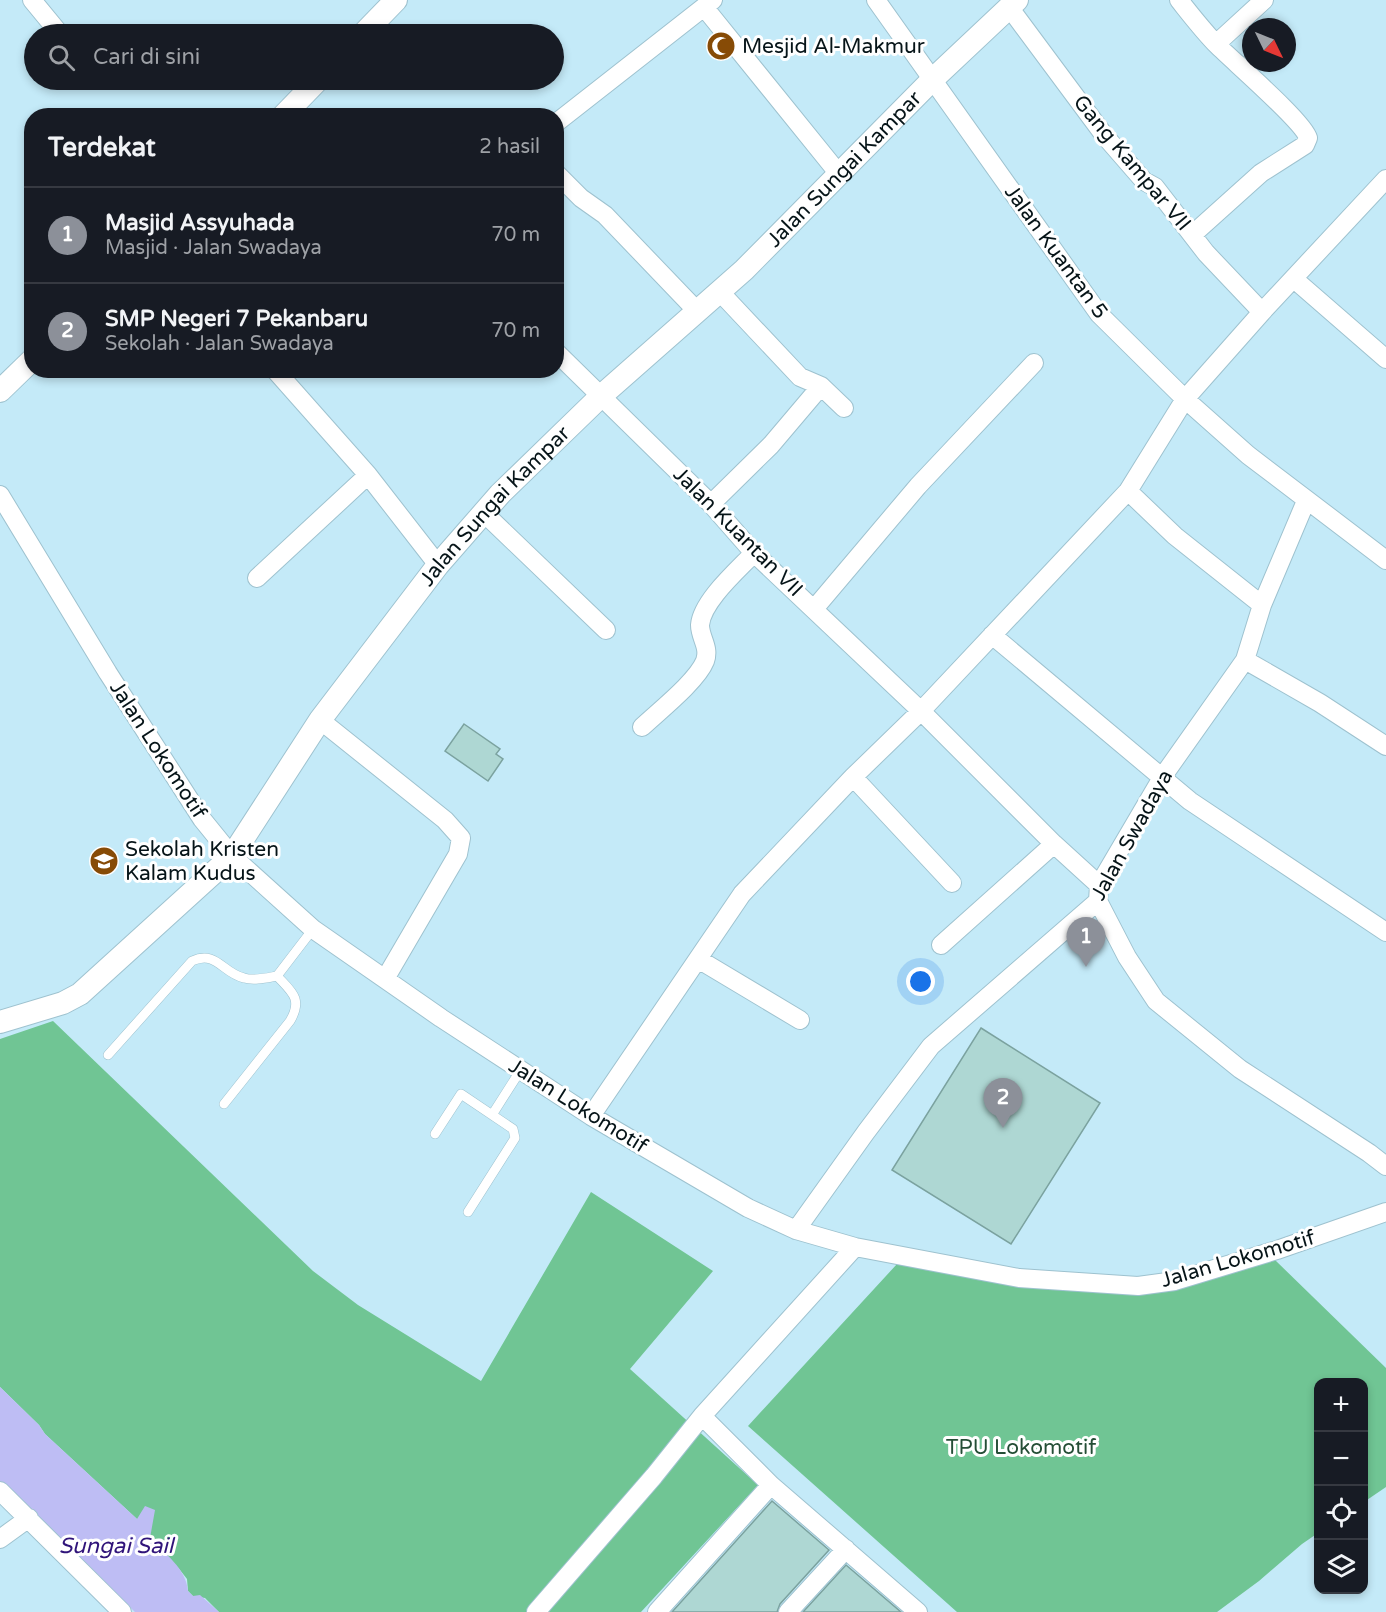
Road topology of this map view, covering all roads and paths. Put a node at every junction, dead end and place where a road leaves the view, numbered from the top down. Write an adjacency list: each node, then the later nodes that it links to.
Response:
1 (32, 0): 8 (street)
2 (396, 0): 9 (street)
3 (876, 0): 11 (street, Jalan Kuantan 5)
4 (1179, 0): 10 (street)
5 (1264, 0): 10 (street)
6 (708, 4): 14 (street); 15 (street)
7 (1013, 4): 11 (street, Jalan Sungai Kampar); 18 (street, Gang Kampar VII)
8 (52, 24)
9 (373, 24)
10 (1216, 44): 18 (street)
11 (932, 80): 15 (street, Jalan Sungai Kampar); 31 (street, Jalan Kuantan 5)
12 (309, 90): 13 (street)
13 (292, 108)
14 (564, 117)
15 (839, 174): 20 (street, Jalan Sungai Kampar)
16 (564, 181): 21 (street)
17 (1385, 182): 19 (street)
18 (1192, 235): 22 (street, Gang Kampar VII)
19 (1294, 279): 22 (street); 23 (street)
20 (719, 291): 21 (street, Jalan Sungai Kampar); 28 (street)
21 (697, 311): 30 (street, Jalan Sungai Kampar)
22 (1262, 312): 31 (street)
23 (1386, 359)
24 (564, 360): 30 (street, Jalan Kuantan VII)
25 (1034, 363): 44 (street)
26 (24, 368): 29 (street)
27 (282, 378): 33 (street)
28 (821, 386): 32 (street); 37 (street)
29 (0, 391)
30 (601, 396): 37 (street, Jalan Kuantan VII); 38 (street, Jalan Sungai Kampar)
31 (1185, 399): 34 (street); 36 (street, Jalan Kuantan 5)
32 (844, 408)
33 (368, 475): 41 (street); 42 (street)
34 (1128, 491): 43 (street); 46 (street)
35 (0, 495): 55 (street, Jalan Lokomotif)
36 (1306, 501): 40 (street, Jalan Kuantan 5); 43 (street, Jalan Swadaya)
37 (711, 504): 39 (street, Jalan Kuantan VII)
38 (484, 513): 41 (street, Jalan Sungai Kampar); 45 (street)
39 (754, 553): 44 (street, Jalan Kuantan VII); 50 (street)
40 (1386, 560)
41 (438, 565): 49 (street, Jalan Sungai Kampar)
42 (256, 578)
43 (1262, 605): 47 (street, Jalan Swadaya)
44 (813, 609): 48 (street, Jalan Kuantan VII)
45 (606, 630)
46 (992, 635): 48 (street); 52 (street)
47 (1245, 660): 51 (street); 52 (street, Jalan Swadaya)
48 (921, 711): 53 (street); 54 (street, Jalan Kuantan VII)
49 (320, 720): 55 (street, Jalan Sungai Kampar); 63 (street)
50 (642, 727)
51 (1386, 746)
52 (1163, 776): 57 (street, Jalan Swadaya); 59 (street)
53 (853, 777): 56 (street); 61 (street)
54 (1054, 844): 57 (street, Jalan Kuantan VII); 60 (street)
55 (232, 856): 58 (street, Jalan Lokomotif); 65 (street, Jalan Sungai Kampar)
56 (952, 884)
57 (1098, 893): 72 (street); 75 (street, Jalan Swadaya)
58 (313, 929): 62 (lane); 63 (street, Jalan Lokomotif)
59 (1386, 932)
60 (940, 945)
61 (698, 959): 64 (street); 70 (street)
62 (278, 976): 66 (lane); 68 (lane)
63 (386, 979): 67 (street, Jalan Lokomotif)
64 (800, 1020)
65 (0, 1022)
66 (108, 1055)
67 (520, 1071): 69 (lane); 70 (street, Jalan Lokomotif)
68 (224, 1104)
69 (492, 1115): 71 (lane); 73 (lane)
70 (591, 1116): 75 (street, Jalan Lokomotif)
71 (435, 1134)
72 (1386, 1166)
73 (468, 1212)
74 (1384, 1216): 76 (street, Jalan Lokomotif)
75 (796, 1230): 76 (street, Jalan Lokomotif)
76 (855, 1247): 77 (street)
77 (702, 1416): 78 (street); 84 (street)
78 (771, 1485): 82 (street); 85 (street)
79 (0, 1491): 80 (street)
80 (29, 1518): 81 (street); 83 (street)
81 (0, 1539)
82 (846, 1549): 86 (street); 87 (street)
83 (122, 1612)
84 (536, 1612)
85 (657, 1612)
86 (788, 1612)
87 (918, 1612)

